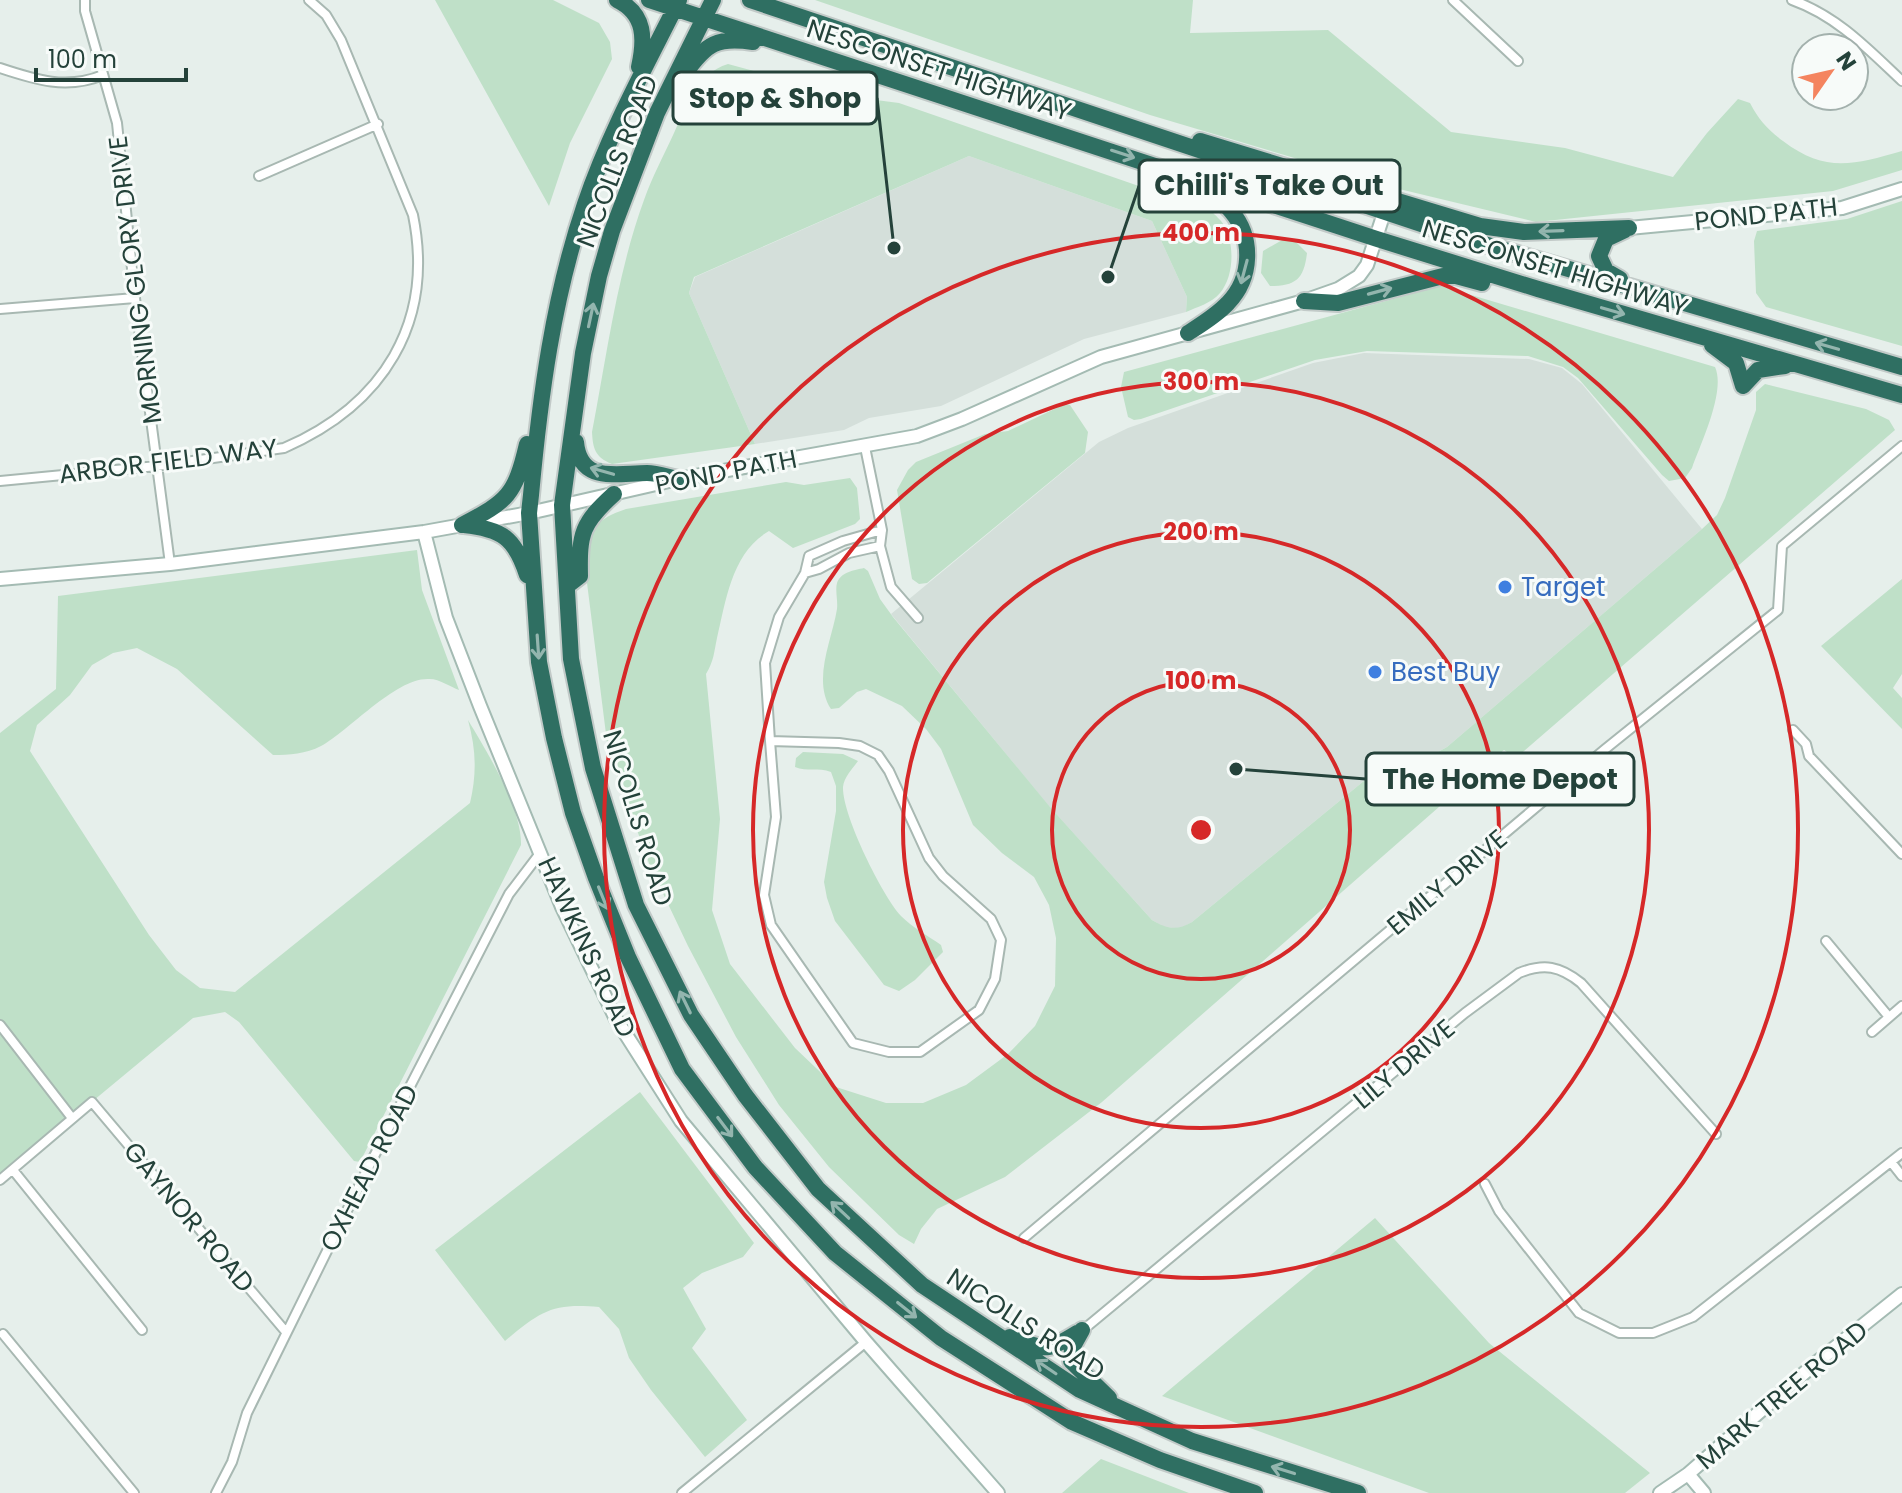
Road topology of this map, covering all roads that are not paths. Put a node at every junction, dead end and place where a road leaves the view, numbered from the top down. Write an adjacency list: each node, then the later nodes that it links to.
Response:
1 (85, 0): 16 (street, MORNING GLORY DRIVE)
2 (309, 0): 21 (street, ARBOR FIELD WAY)
3 (617, 0): 18 (highway)
4 (649, 0): 10 (highway, NESCONSET HIGHWAY)
5 (713, 0): 11 (highway, NICOLLS ROAD)
6 (750, 0): 12 (highway, NESCONSET HIGHWAY)
7 (781, 0): 12 (highway)
8 (1453, 0): 14 (street)
9 (1792, 0): 17 (street)
10 (677, 4): 11 (highway, NESCONSET HIGHWAY); 18 (highway, NICOLLS ROAD)
11 (704, 18): 13 (highway, NESCONSET HIGHWAY); 20 (highway, NICOLLS ROAD)
12 (875, 42): 19 (highway, NESCONSET HIGHWAY)
13 (796, 48): 20 (highway); 22 (highway, NESCONSET HIGHWAY, one-way to 22)
14 (1518, 61)
15 (0, 68): 16 (street)
16 (103, 75): 30 (street, MORNING GLORY DRIVE)
17 (1902, 81)
18 (634, 92): 38 (highway, NICOLLS ROAD)
19 (1062, 103): 25 (highway, NESCONSET HIGHWAY); 26 (highway, one-way to 19)
20 (657, 113): 39 (highway, NICOLLS ROAD, one-way to 20)
21 (378, 124): 23 (street); 42 (street, ARBOR FIELD WAY)
22 (1175, 171): 27 (highway, NESCONSET HIGHWAY); 33 (highway, one-way to 33)
23 (259, 176)
24 (1902, 189): 26 (street, POND PATH)
25 (1384, 213): 27 (street, POND PATH); 29 (highway, NESCONSET HIGHWAY)
26 (1629, 228): 29 (highway)
27 (1377, 239): 28 (highway, NESCONSET HIGHWAY); 31 (street, POND PATH)
28 (1538, 289): 31 (highway, one-way to 28); 34 (highway, NESCONSET HIGHWAY, one-way to 34)
29 (1650, 294): 36 (highway, NESCONSET HIGHWAY, one-way to 29)
30 (135, 298): 32 (street); 42 (street, MORNING GLORY DRIVE)
31 (1304, 301): 33 (street, POND PATH)
32 (0, 309)
33 (1188, 333): 41 (street, POND PATH)
34 (1697, 335): 35 (highway, NESCONSET HIGHWAY); 35 (highway)
35 (1797, 365): 37 (highway, NESCONSET HIGHWAY)
36 (1902, 367)
37 (1902, 395)
38 (540, 403): 47 (highway, NICOLLS ROAD); 48 (highway)
39 (575, 406): 43 (highway, one-way to 39); 46 (highway, NICOLLS ROAD)
40 (1902, 446): 77 (street, EMILY DRIVE)
41 (865, 447): 43 (street, POND PATH); 49 (street)
42 (157, 466): 44 (street, ARBOR FIELD WAY); 53 (street, MORNING GLORY DRIVE)
43 (678, 479): 45 (street, POND PATH)
44 (0, 481)
45 (614, 494): 46 (street, POND PATH); 57 (highway)
46 (562, 505): 47 (street, POND PATH); 57 (highway, NICOLLS ROAD)
47 (529, 513): 48 (street, POND PATH); 58 (highway, NICOLLS ROAD)
48 (462, 525): 50 (street, POND PATH); 58 (highway)
49 (882, 530): 51 (street); 52 (street)
50 (424, 532): 53 (street, POND PATH); 62 (street, HAWKINS ROAD)
51 (880, 546): 54 (street); 59 (street)
52 (820, 551): 54 (street); 55 (street)
53 (170, 564): 56 (street, POND PATH)
54 (827, 565): 55 (street)
55 (805, 573): 61 (street)
56 (0, 579)
57 (567, 586): 81 (highway, NICOLLS ROAD, one-way to 57)
58 (535, 599): 91 (highway, NICOLLS ROAD, one-way to 91)
59 (918, 618)
60 (1793, 730): 63 (street)
61 (770, 741): 61 (street)
62 (541, 852): 82 (street, OXHEAD ROAD); 84 (street, HAWKINS ROAD)
63 (1902, 854)
64 (1826, 941): 66 (street)
65 (1902, 1006): 66 (street)
66 (1889, 1017): 68 (street)
67 (0, 1025): 69 (street)
68 (1872, 1032)
69 (72, 1118): 73 (street); 82 (street, GAYNOR ROAD)
70 (1716, 1134): 80 (street, LILY DRIVE)
71 (1902, 1153): 72 (street)
72 (1891, 1162): 74 (street); 76 (street)
73 (13, 1170): 75 (street); 79 (street)
74 (1902, 1176)
75 (0, 1180)
76 (1485, 1184)
77 (1024, 1238)
78 (1902, 1294): 86 (street, MARK TREE ROAD)
79 (142, 1330)
80 (1082, 1330): 81 (highway); 85 (highway)
81 (991, 1331): 85 (highway, NICOLLS ROAD, one-way to 81)
82 (286, 1332): 88 (street, OXHEAD ROAD)
83 (3, 1334): 87 (street)
84 (866, 1342): 89 (street); 90 (street, HAWKINS ROAD)
85 (1122, 1409): 92 (highway, NICOLLS ROAD, one-way to 85)
86 (1688, 1474): 93 (street, MARK TREE ROAD); 94 (street)
87 (134, 1493)
88 (216, 1493)
89 (682, 1493)
90 (998, 1493)
91 (1255, 1493)
92 (1358, 1493)
93 (1660, 1493)
94 (1704, 1493)

